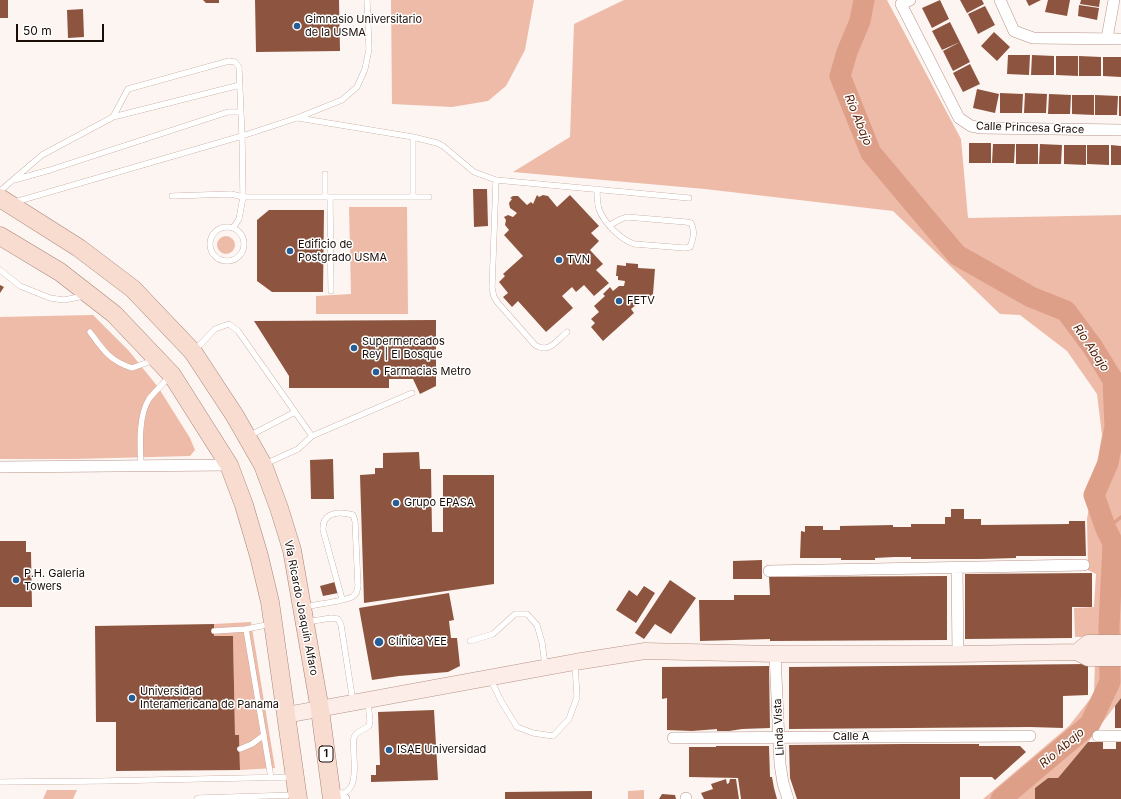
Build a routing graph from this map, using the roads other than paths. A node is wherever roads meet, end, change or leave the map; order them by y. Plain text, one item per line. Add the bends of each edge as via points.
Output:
1 (367, 0) edge
2 (910, 0) edge
3 (1000, 0) edge
4 (1114, 0) edge
5 (1107, 38) junction
6 (1121, 39) edge
7 (240, 85) junction
8 (241, 112) junction
9 (113, 117) junction
10 (297, 118) junction
11 (1121, 130) edge
12 (242, 136) junction
13 (413, 137) junction
14 (325, 174) dead end
15 (12, 180) junction
16 (496, 180) junction
17 (597, 189) junction
18 (172, 196) dead end
19 (243, 197) junction
20 (328, 197) junction
21 (413, 197) junction
22 (429, 197) dead end
23 (3, 198) edge
24 (689, 198) dead end
25 (610, 225) junction
26 (233, 228) junction
27 (0, 236) edge
28 (0, 270) edge
29 (332, 291) dead end
30 (90, 295) junction
31 (90, 332) dead end
32 (567, 332) dead end
33 (193, 352) junction
34 (157, 359) junction
35 (172, 374) junction
36 (412, 393) dead end
37 (295, 412) junction
38 (312, 436) junction
39 (247, 437) junction
40 (228, 465) junction
41 (263, 465) junction
42 (141, 466) junction
43 (0, 467) edge
44 (1084, 565) dead end
45 (957, 568) junction
46 (769, 571) dead end
47 (342, 599) junction
48 (303, 615) junction
49 (274, 624) junction
50 (246, 629) junction
51 (214, 631) dead end
52 (470, 641) dead end
53 (1121, 643) edge
54 (1084, 651) junction
55 (775, 654) junction
56 (958, 654) junction
57 (1121, 658) edge
58 (575, 662) junction
59 (546, 667) junction
60 (490, 677) junction
61 (361, 701) junction
62 (320, 710) junction
63 (286, 715) junction
64 (264, 735) junction
65 (1030, 736) dead end
66 (1098, 736) dead end
67 (1121, 736) edge
68 (780, 737) junction
69 (673, 738) dead end
70 (240, 749) dead end
71 (271, 778) junction
72 (0, 782) edge
73 (297, 790) edge
74 (336, 796) edge
75 (197, 799) edge
76 (788, 799) edge

1 - 10 lane via 369,49 365,69 357,87 342,100
2 - 11 street, Calle Princesa Grace via 900,4 959,118 971,126
3 - 5 street via 1014,31 1033,38
4 - 5 street
5 - 6 street
7 - 8 lane
7 - 9 lane
7 - 9 lane via 239,67 235,62 229,61 128,89
8 - 12 lane
8 - 15 lane via 228,112
9 - 15 lane via 42,155
10 - 12 lane
10 - 13 lane
12 - 19 lane
12 - 23 lane
13 - 16 lane via 437,142 474,172
13 - 21 lane
14 - 20 lane
15 - 23 lane
16 - 17 lane
16 - 32 lane via 492,288 494,297 534,345 540,348 545,349
17 - 24 lane
17 - 25 lane via 598,208
18 - 19 lane via 231,194
19 - 20 lane
19 - 26 lane via 239,219
20 - 21 lane
20 - 29 lane
21 - 22 lane
23 - 33 main road, Vía Ricardo Joaquín Alfaro via 79,248 133,289
25 - 25 lane via 623,238 634,244 685,248 690,247 693,241 694,228 691,223 686,222 627,217
26 - 26 lane via 217,230 211,239 211,250 223,261 238,257 244,247 242,236
27 - 30 main road via 60,272
28 - 30 lane via 20,286 50,298 64,300
30 - 34 main road via 114,314
31 - 34 lane via 104,352 129,367
33 - 37 lane via 215,329 229,324 238,330
33 - 39 main road, Vía Ricardo Joaquín Alfaro
34 - 35 main road
35 - 40 main road
35 - 42 lane via 149,400 143,417 140,438
36 - 38 lane
37 - 38 lane
37 - 39 lane
38 - 41 lane via 298,448
39 - 41 main road, Vía Ricardo Joaquín Alfaro
40 - 42 street
40 - 49 main road via 244,505 259,556
41 - 48 main road, Vía Ricardo Joaquín Alfaro via 280,508 292,550
42 - 43 street
44 - 45 street
45 - 46 street
45 - 56 street
47 - 47 lane via 357,592 355,521 353,515 330,514 322,523
47 - 48 lane
48 - 61 lane via 338,619
48 - 62 main road, Vía Ricardo Joaquín Alfaro
49 - 50 lane
49 - 63 main road
50 - 51 lane
50 - 64 lane
52 - 59 lane via 493,634 515,614 527,614 537,625
53 - 54 street
54 - 56 street
54 - 57 street
55 - 56 street
55 - 58 street via 644,651
55 - 68 street, Linda Vista
58 - 59 street
58 - 60 lane via 577,697 569,719 553,736 517,727 501,702
59 - 60 street
60 - 61 street
61 - 62 street
61 - 74 lane via 370,721 369,726 354,737 352,787
62 - 63 street
62 - 74 main road, Vía Ricardo Joaquín Alfaro / 1
63 - 73 main road
64 - 70 lane
64 - 71 lane
65 - 68 street, Calle A
66 - 67 street
68 - 69 street, Calle A
68 - 76 street, Linda Vista via 782,777
71 - 72 lane
71 - 73 lane
73 - 75 lane

